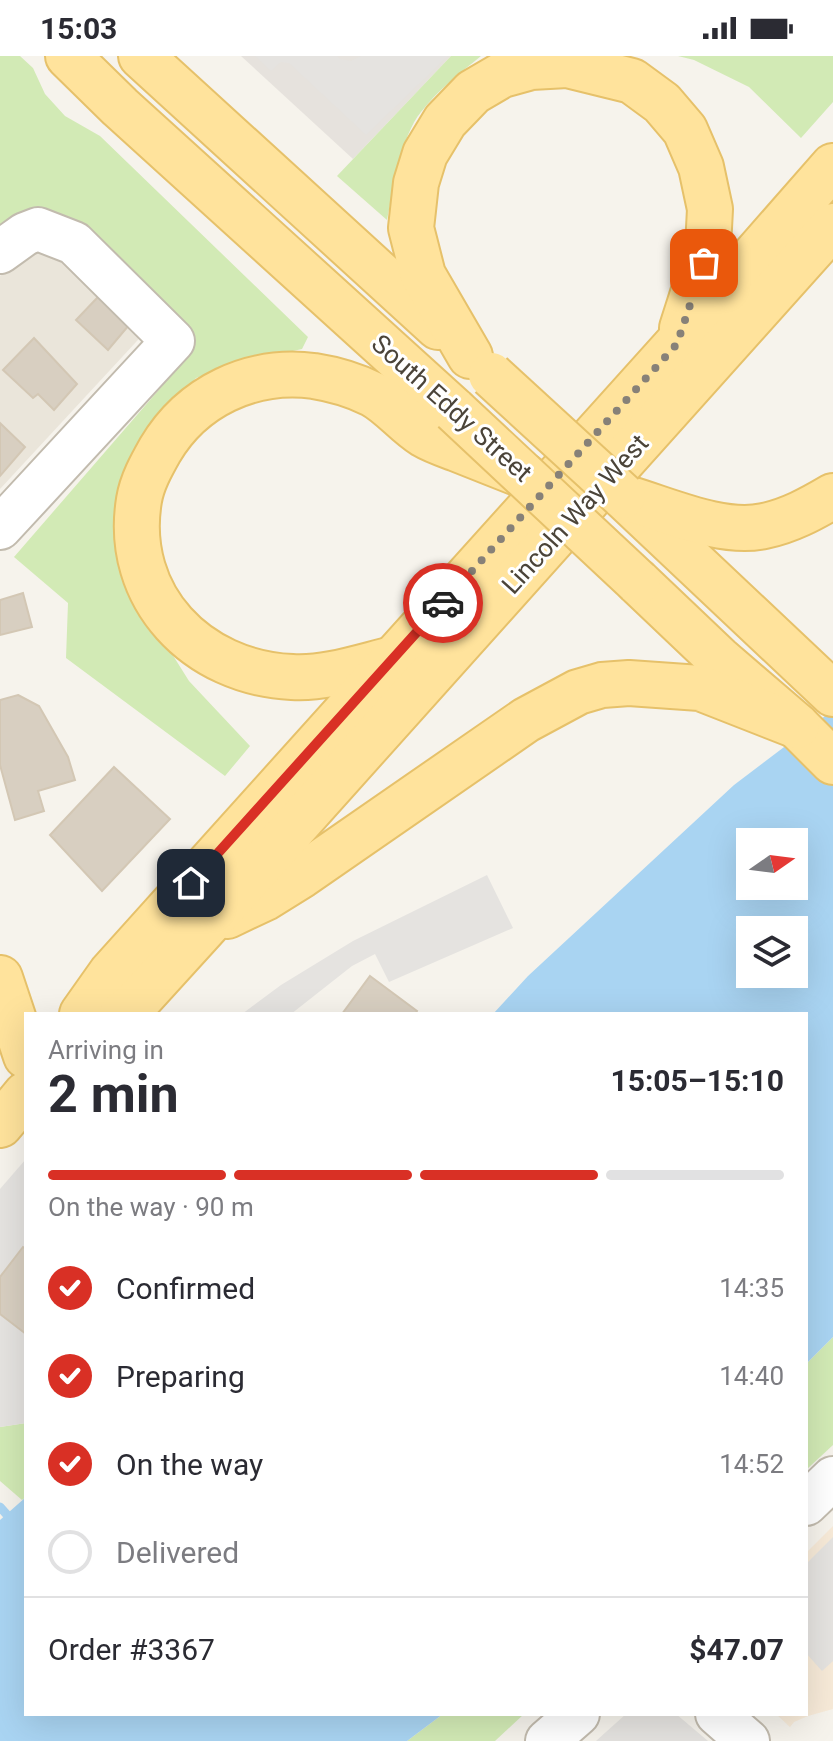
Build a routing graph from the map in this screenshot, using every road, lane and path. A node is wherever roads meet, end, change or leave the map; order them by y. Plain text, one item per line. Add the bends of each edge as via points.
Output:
1 (68, 56) edge
2 (141, 56) edge
3 (833, 166) edge
4 (833, 226) edge
5 (0, 252) edge
6 (677, 344) junction
7 (480, 365) junction
8 (440, 423) junction
9 (833, 496) edge
10 (0, 528) edge
11 (684, 531) junction
12 (393, 659) junction
13 (710, 674) junction
14 (833, 694) edge
15 (833, 762) edge
16 (204, 928) junction
17 (0, 978) edge
18 (83, 1012) edge
19 (125, 1012) edge
20 (24, 1050) edge
21 (24, 1096) edge
22 (0, 1125) edge
23 (833, 1478) edge
24 (808, 1502) edge
25 (576, 1716) edge
26 (719, 1716) edge
27 (547, 1741) edge
28 (748, 1741) edge

1 - 8 main road, South Eddy Street
2 - 7 main road, South Eddy Street
3 - 6 main road, Lincoln Way West
4 - 16 main road, Lincoln Way West
5 - 10 street via 38,229 74,243 173,341
6 - 7 main road via 708,247 710,209 701,167 685,130 662,103 632,81 567,65 531,67 502,75 473,92 445,121 425,154 416,183 411,228 423,275
6 - 12 main road, Lincoln Way West
7 - 11 main road, South Eddy Street, bridge via 623,496
8 - 12 main road via 334,379 310,375 253,380 210,397 188,414 148,470 139,499 140,558 149,585 166,615 207,652 253,672 293,677
8 - 13 main road, South Eddy Street, bridge via 529,478 638,582
9 - 11 main road via 763,527
11 - 14 main road, South Eddy Street via 757,624
12 - 18 main road, Lincoln Way West via 111,973
13 - 15 main road via 797,726
13 - 16 main road via 578,692 526,720 265,898
16 - 19 main road, Lincoln Way West
17 - 20 main road
21 - 22 main road
23 - 24 street
25 - 27 street
26 - 28 street

